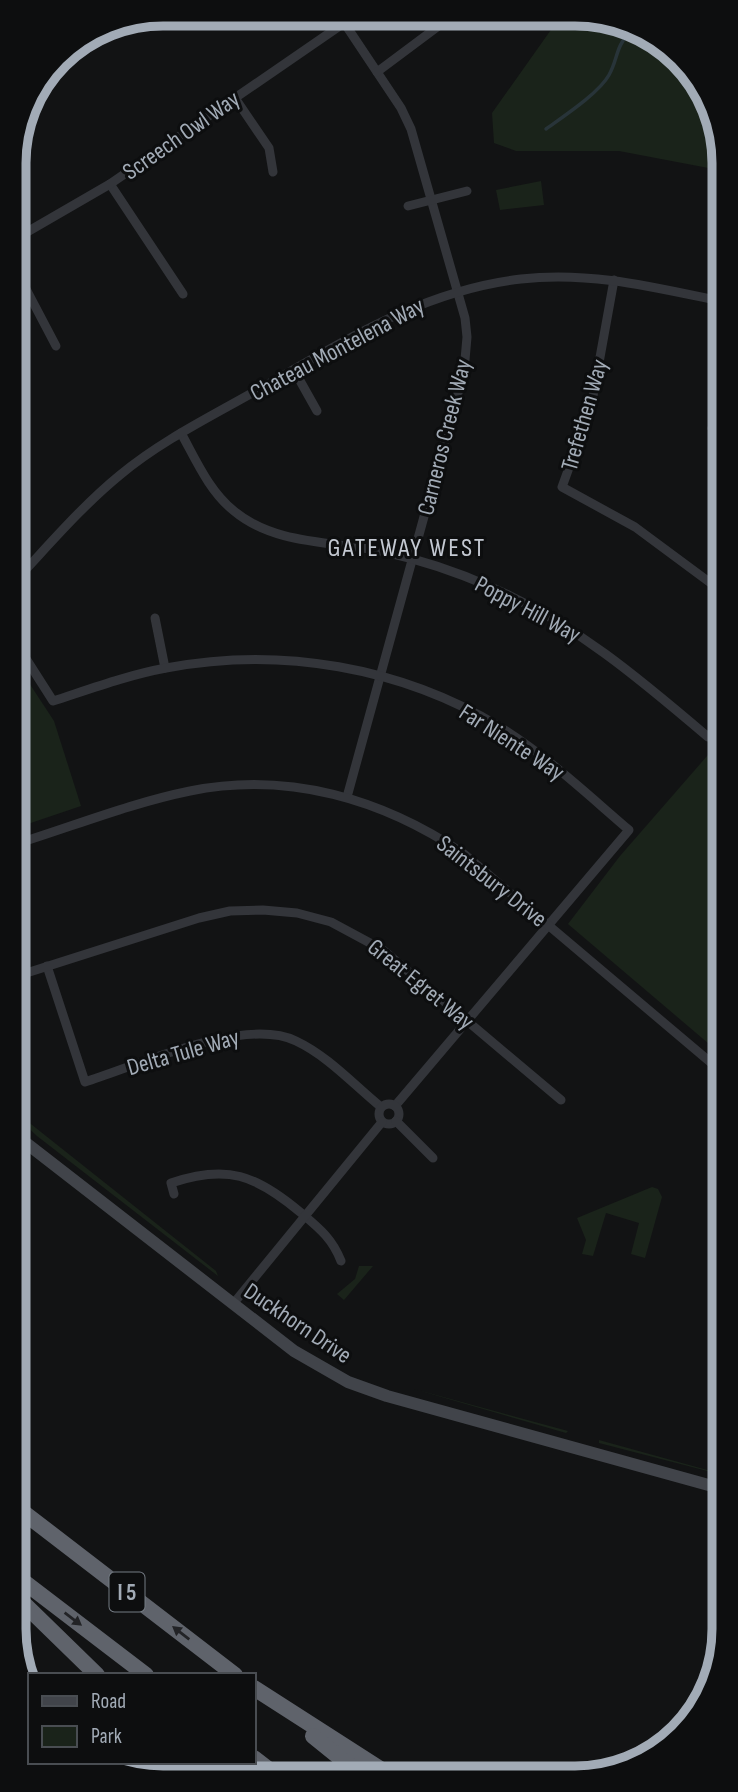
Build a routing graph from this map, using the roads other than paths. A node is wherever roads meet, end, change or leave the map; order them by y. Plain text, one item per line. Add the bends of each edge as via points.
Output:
1 (438, 26) edge
2 (331, 27) edge
3 (346, 27) edge
4 (377, 72) junction
5 (235, 97) junction
6 (272, 172) dead end
7 (110, 184) junction
8 (467, 191) dead end
9 (432, 199) junction
10 (408, 206) dead end
11 (27, 232) edge
12 (614, 280) junction
13 (27, 291) edge
14 (458, 291) junction
15 (183, 294) dead end
16 (712, 299) edge
17 (56, 346) dead end
18 (294, 370) junction
19 (317, 411) dead end
20 (181, 433) junction
21 (413, 559) junction
22 (27, 569) edge
23 (712, 584) edge
24 (155, 618) dead end
25 (27, 660) edge
26 (165, 668) junction
27 (380, 677) junction
28 (712, 733) edge
29 (347, 797) junction
30 (27, 841) edge
31 (549, 925) junction
32 (47, 966) junction
33 (26, 972) edge
34 (468, 1021) junction
35 (711, 1063) edge
36 (561, 1100) dead end
37 (395, 1106) junction
38 (381, 1107) junction
39 (396, 1121) junction
40 (382, 1122) junction
41 (26, 1143) edge
42 (433, 1158) dead end
43 (174, 1194) dead end
44 (303, 1215) junction
45 (341, 1261) dead end
46 (233, 1304) junction
47 (711, 1486) edge
48 (26, 1514) edge
49 (26, 1583) edge
50 (26, 1606) edge
51 (95, 1673) edge
52 (143, 1673) edge
53 (232, 1673) edge
54 (256, 1690) edge
55 (256, 1691) edge
56 (350, 1766) edge
57 (375, 1766) edge

1 - 4 street
2 - 5 street, Screech Owl Way
3 - 4 street, Carneros Creek Way
4 - 9 street, Carneros Creek Way via 411,128
5 - 6 street via 269,148
5 - 7 street, Screech Owl Way
7 - 11 street, Screech Owl Way
7 - 15 street
8 - 9 street
9 - 10 street
9 - 14 street, Carneros Creek Way
12 - 14 street, Chateau Montelena Way via 535,278
12 - 16 street, Chateau Montelena Way
12 - 23 street, Trefethen Way via 591,407 562,486 635,527
13 - 17 street
14 - 18 street, Chateau Montelena Way via 384,320
14 - 21 street, Carneros Creek Way via 467,337 464,371
18 - 19 street
18 - 20 street, Chateau Montelena Way
20 - 21 street, Poppy Hill Way via 222,500 257,527
20 - 22 street, Chateau Montelena Way via 118,476
21 - 27 street, Carneros Creek Way
21 - 28 street, Poppy Hill Way via 491,587 564,624 631,672 708,737
24 - 26 street
25 - 26 street, Far Niente Way via 53,701
26 - 27 street, Far Niente Way via 276,660 341,667
27 - 29 street, Carneros Creek Way
27 - 31 street, Far Niente Way via 441,697 499,727 553,765 629,830
29 - 30 street, Saintsbury Drive via 257,784 192,790
29 - 31 street, Saintsbury Drive via 434,834
31 - 34 street, Far Niente Way
31 - 35 street, Saintsbury Drive
32 - 33 street, Great Egret Way
32 - 34 street, Great Egret Way via 199,918 252,910 297,913 331,922 383,950
32 - 38 street, Delta Tule Way via 85,1082 230,1035 272,1034 310,1049
34 - 36 street, Great Egret Way
34 - 37 street, Far Niente Way
37 - 38 street
37 - 39 street
38 - 40 street via 378,1115
39 - 40 street
39 - 42 street
40 - 44 street
41 - 46 street, Duckhorn Drive
43 - 44 street via 171,1183 228,1173 267,1186
44 - 45 street via 333,1241
44 - 46 street
46 - 47 street, Duckhorn Drive via 311,1363 367,1390
53 -> 48 highway, I 5
49 -> 52 highway, I 5
50 - 51 highway
54 - 57 highway
55 - 56 highway

